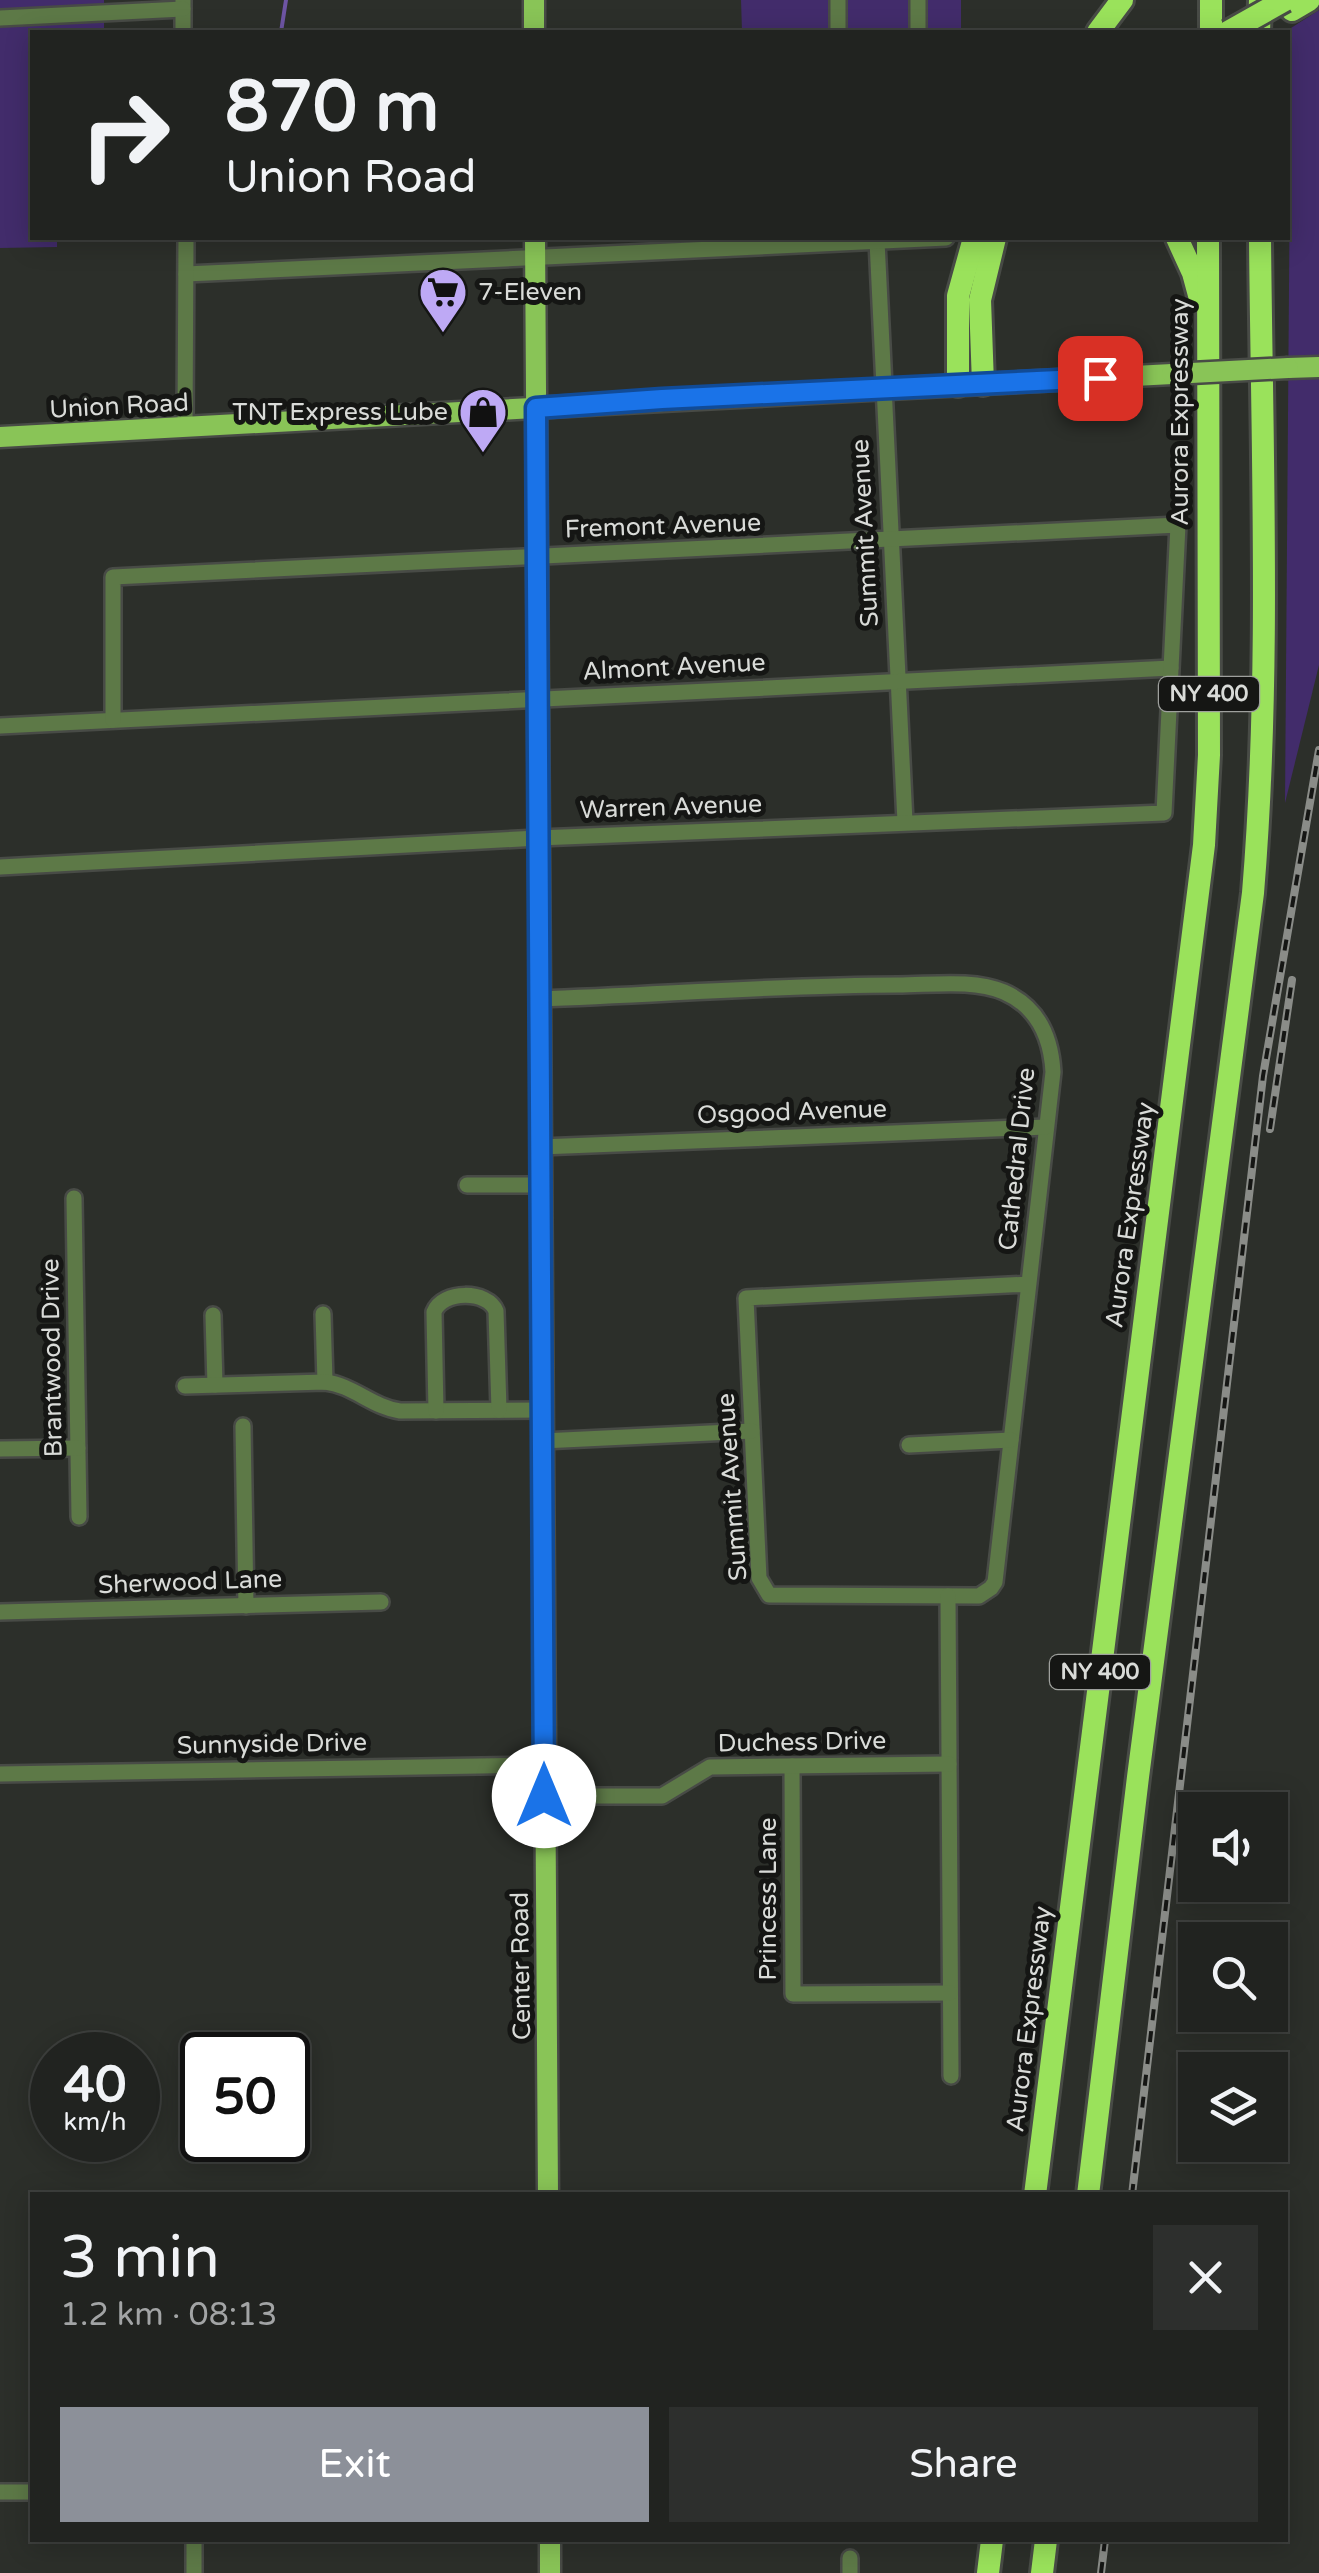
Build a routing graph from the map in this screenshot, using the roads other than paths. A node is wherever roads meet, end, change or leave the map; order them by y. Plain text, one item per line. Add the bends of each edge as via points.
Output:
1 (534, 0) edge
2 (838, 0) edge
3 (918, 0) edge
4 (1122, 0) edge
5 (1211, 0) edge
6 (1260, 0) edge
7 (1295, 3) edge
8 (183, 4) edge
9 (0, 18) edge
10 (183, 30) edge
11 (534, 30) edge
12 (838, 30) edge
13 (918, 30) edge
14 (1100, 30) edge
15 (1210, 30) edge
16 (1233, 30) edge
17 (1256, 30) edge
18 (1259, 30) edge
19 (186, 240) edge
20 (837, 240) edge
21 (877, 240) joint
22 (1178, 240) edge
23 (1208, 240) edge
24 (1260, 240) edge
25 (986, 244) edge
26 (536, 248) edge
27 (186, 274) junction
28 (1208, 326) junction
29 (1319, 367) edge
30 (983, 384) junction
31 (958, 385) junction
32 (883, 389) junction
33 (536, 408) junction
34 (185, 428) junction
35 (0, 437) edge
36 (890, 540) junction
37 (537, 556) junction
38 (1171, 668) junction
39 (898, 680) junction
40 (537, 700) junction
41 (113, 720) junction
42 (0, 726) edge
43 (905, 822) junction
44 (538, 838) junction
45 (0, 866) edge
46 (539, 999) junction
47 (1046, 1127) junction
48 (540, 1148) junction
49 (541, 1185) junction
50 (467, 1186) dead end
51 (74, 1198) dead end
52 (1029, 1284) junction
53 (214, 1314) dead end
54 (324, 1314) dead end
55 (325, 1382) junction
56 (185, 1386) dead end
57 (215, 1386) junction
58 (499, 1410) junction
59 (542, 1410) junction
60 (436, 1411) junction
61 (243, 1426) dead end
62 (752, 1431) junction
63 (1011, 1440) junction
64 (542, 1441) junction
65 (909, 1446) dead end
66 (78, 1448) junction
67 (0, 1450) edge
68 (80, 1518) dead end
69 (948, 1596) junction
70 (381, 1602) dead end
71 (246, 1606) junction
72 (0, 1612) edge
73 (949, 1764) junction
74 (544, 1765) junction
75 (792, 1766) junction
76 (0, 1774) edge
77 (544, 1796) junction
78 (950, 1992) junction
79 (951, 2076) dead end
80 (548, 2192) edge
81 (1035, 2192) edge
82 (1088, 2192) edge
83 (0, 2492) edge
84 (30, 2492) edge
85 (194, 2542) edge
86 (550, 2542) edge
87 (992, 2542) edge
88 (1046, 2542) edge
89 (194, 2573) edge
90 (550, 2573) edge
91 (988, 2573) edge
92 (1042, 2573) edge

1 - 11 main road
2 - 12 street
3 - 13 street
4 - 14 highway
5 - 15 highway
6 - 17 highway
7 - 16 highway, bridge
7 - 18 highway
8 - 9 street
8 - 10 street
19 - 27 street
20 - 21 street
20 - 26 street
21 - 32 street, Summit Avenue
22 - 28 highway
23 - 28 highway, Aurora Expressway / NY 400
24 - 82 highway, NY 400 via 1260,804
25 - 30 highway
25 - 31 highway via 958,296
26 - 27 street
26 - 33 main road, Center Road
27 - 34 street
28 - 81 highway, Aurora Expressway / NY 400 via 1210,755 1204,845
29 - 30 main road, Union Road, bridge
30 - 31 main road, Union Road
31 - 32 main road, Union Road
32 - 33 main road, Union Road
32 - 36 street, Summit Avenue
33 - 34 main road, Union Road
33 - 37 main road, Center Road
34 - 35 main road, Union Road
36 - 37 street, Fremont Avenue
36 - 38 street, Fremont Avenue via 1178,525
36 - 39 street, Summit Avenue
37 - 40 main road, Center Road
37 - 41 street, Fremont Avenue via 113,577
38 - 39 street, Almont Avenue
38 - 43 street, Warren Avenue via 1164,813
39 - 40 street, Almont Avenue
39 - 43 street, Summit Avenue
40 - 41 street, Almont Avenue
40 - 44 main road, Center Road
41 - 42 street, Almont Avenue
43 - 44 street, Warren Avenue
44 - 45 street, Warren Avenue
44 - 46 main road, Center Road
46 - 47 street, Cathedral Drive via 856,985 996,989 1033,1013 1050,1044
46 - 48 main road, Center Road
47 - 48 street, Osgood Avenue
47 - 52 street, Cathedral Drive
48 - 49 main road, Center Road
49 - 50 street
49 - 59 main road, Center Road
51 - 66 street, Brantwood Drive
52 - 62 street, Summit Avenue via 746,1298
52 - 63 street, Cathedral Drive
53 - 57 street
54 - 55 street
55 - 57 street
55 - 60 street via 382,1408
56 - 57 street
58 - 59 street
58 - 60 street
58 - 60 street via 496,1311 486,1297 437,1303
59 - 64 main road, Center Road
61 - 71 street
62 - 64 street
62 - 69 street, Summit Avenue via 759,1578 769,1594
63 - 65 street
63 - 69 street, Cathedral Drive via 995,1582 979,1596
64 - 74 main road, Center Road
66 - 67 street
66 - 68 street, Brantwood Drive
69 - 73 street
70 - 71 street, Sherwood Lane
71 - 72 street, Sherwood Lane
73 - 75 street, Duchess Drive
73 - 78 street
74 - 76 street, Sunnyside Drive
74 - 77 main road, Center Road
75 - 77 street, Duchess Drive via 710,1767 662,1796
75 - 78 street, Princess Lane via 793,1994
77 - 80 main road, Center Road
78 - 79 street
83 - 84 street
85 - 89 street
86 - 90 main road
87 - 91 highway
88 - 92 highway

